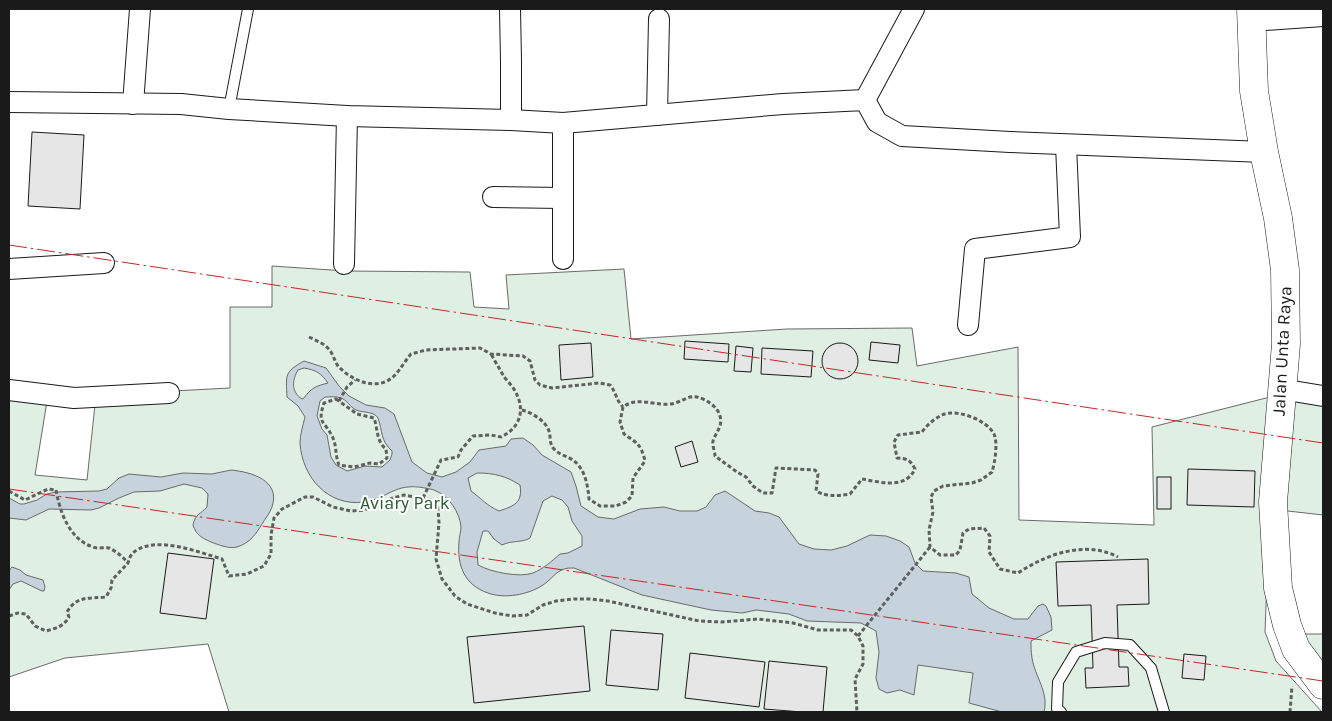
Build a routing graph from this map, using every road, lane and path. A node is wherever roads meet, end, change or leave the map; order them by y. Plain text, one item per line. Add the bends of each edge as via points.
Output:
1 (140, 9) edge
2 (248, 9) edge
3 (510, 9) edge
4 (914, 9) edge
5 (1252, 15) edge
6 (1323, 16) edge
7 (659, 19) dead end
8 (866, 100) junction
9 (9, 102) edge
10 (132, 104) junction
11 (229, 109) junction
12 (657, 115) junction
13 (347, 116) junction
14 (511, 120) junction
15 (563, 123) junction
16 (1066, 145) junction
17 (1264, 152) junction
18 (492, 197) dead end
19 (563, 198) junction
20 (563, 259) dead end
21 (104, 263) dead end
22 (344, 264) dead end
23 (9, 269) edge
24 (968, 325) dead end
25 (309, 337) dead end
26 (491, 354) junction
27 (355, 380) junction
28 (1281, 389) junction
29 (9, 390) edge
30 (170, 392) dead end
31 (1323, 396) edge
32 (339, 401) junction
33 (623, 407) junction
34 (522, 410) junction
35 (9, 491) edge
36 (423, 498) junction
37 (930, 547) junction
38 (1118, 557) dead end
39 (128, 563) junction
40 (9, 616) edge
41 (858, 636) junction
42 (1323, 685) edge
43 (857, 712) edge
44 (1061, 712) edge
45 (1164, 712) edge

1 - 10 street
2 - 11 lane
3 - 14 street
4 - 8 street
5 - 6 street
5 - 17 street, Jalan Unta Raya via 1254,92
7 - 12 street
8 - 12 street
8 - 16 street via 878,122 902,136
9 - 10 street
10 - 11 street via 181,104
11 - 13 street
12 - 15 street
13 - 14 street
13 - 22 street
14 - 15 street
15 - 19 street
16 - 17 street
16 - 24 street via 1070,237 975,249
17 - 28 street, Jalan Unta Raya via 1286,270 1286,344
18 - 19 street
19 - 20 street
21 - 23 street
25 - 27 path via 331,351 337,365
26 - 27 path via 480,348 426,350 410,354 390,379 375,384
26 - 33 path via 523,356 530,360 535,380 540,385 552,388 610,384
26 - 34 path via 515,391
27 - 32 path
28 - 31 street
28 - 42 street, Jalan Unta Raya via 1273,502 1278,588 1296,649
29 - 30 street via 74,398
32 - 32 path via 324,403 321,412 322,423 333,437 339,464 354,467 383,462 387,458 386,449 378,439 374,418 357,414
33 - 34 path via 620,422 624,434 637,442 646,461 633,478 632,496 616,506 600,506 589,499 588,484 575,462 554,450 549,430 532,414
33 - 37 path via 630,402 672,404 698,397 716,408 720,416 713,442 715,456 746,477 753,486 763,493 772,493 776,468 815,470 818,474 816,491 825,496 850,494 862,478 886,483 902,482 912,477 915,470 912,463 906,458 897,458 894,442 898,435 922,432 944,414 960,413 984,422 994,434 996,457 992,472 981,480 943,486 934,492 931,497
34 - 36 path via 514,429 508,433 501,437 473,436 458,457 441,460
35 - 39 path via 25,500 48,489 56,490 68,527 94,547 109,548
36 - 39 path via 404,495 365,510 351,511 305,497 282,509 274,518 271,554 264,566 247,574 229,576 222,559 163,544 133,553
36 - 41 path via 431,500 438,508 436,559 442,579 455,596 467,604 495,613 527,615 556,601 590,599 699,621 758,619 818,630 850,630
37 - 38 path via 940,555 956,555 963,533 969,528 984,528 990,536 990,552 1000,569 1018,573 1063,552 1105,550
37 - 41 path
39 - 40 path via 112,580 106,597 83,598 71,604 67,612 69,617 58,628 46,631 35,626 26,614
41 - 43 path via 863,646 863,664 855,679
44 - 45 lane via 1057,709 1058,682 1076,652 1105,643 1130,645 1151,668

